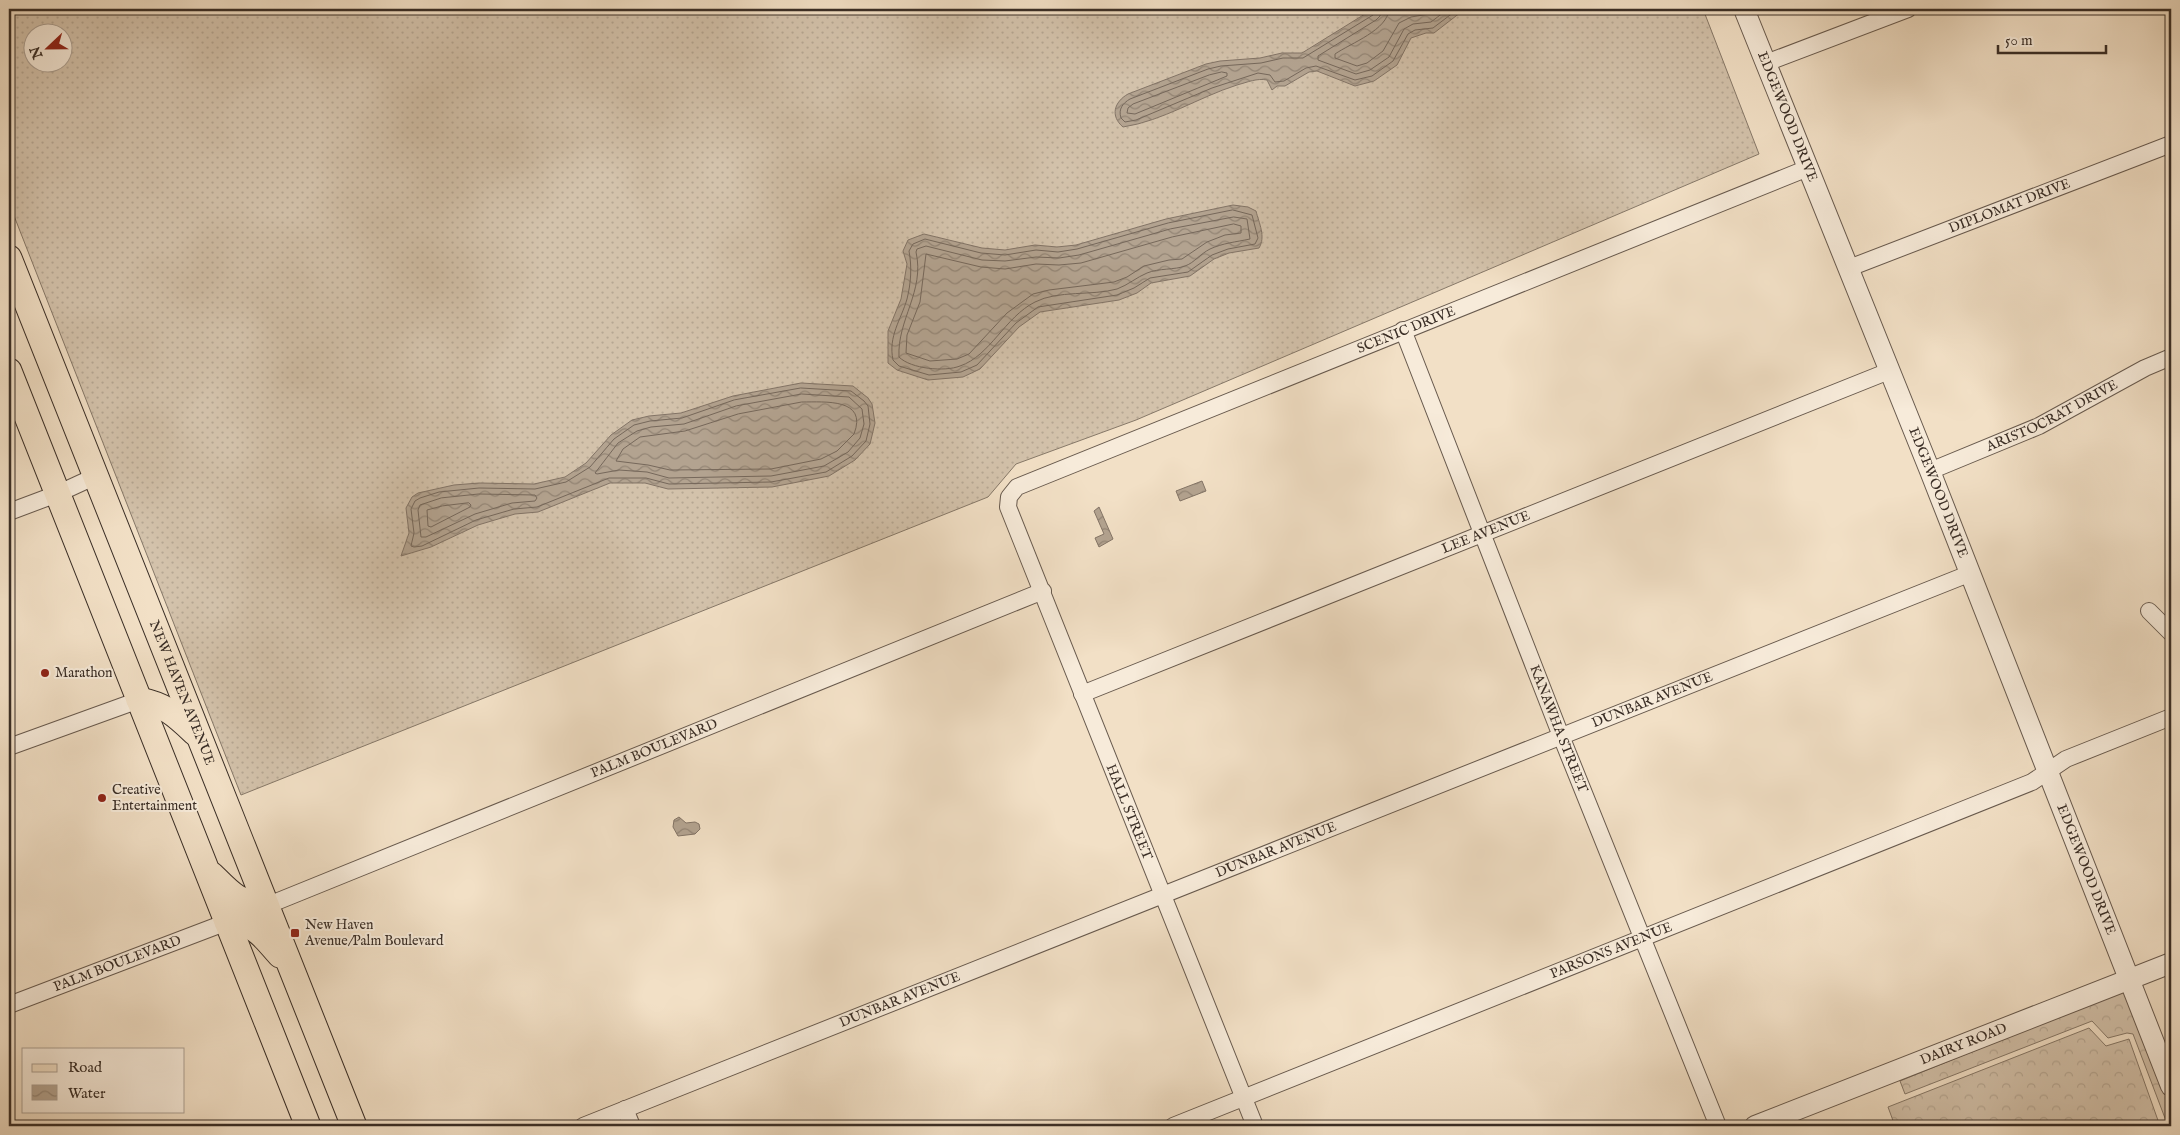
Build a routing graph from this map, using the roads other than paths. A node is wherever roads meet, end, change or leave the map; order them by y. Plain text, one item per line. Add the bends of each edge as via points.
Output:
1 (1744, 9) edge
2 (1908, 9) edge
3 (1766, 63) junction
4 (2171, 144) edge
5 (1808, 168) junction
6 (9, 258) edge
7 (1849, 268) junction
8 (9, 311) edge
9 (1403, 330) junction
10 (2171, 357) edge
11 (49, 360) junction
12 (9, 371) edge
13 (1889, 371) junction
14 (1930, 471) junction
15 (96, 476) junction
16 (57, 494) junction
17 (1009, 497) joint
18 (9, 512) edge
19 (1482, 534) junction
20 (1970, 572) junction
21 (1043, 591) junction
22 (2149, 611) dead end
23 (2171, 633) edge
24 (1082, 694) junction
25 (139, 700) junction
26 (2171, 717) edge
27 (199, 736) junction
28 (1561, 736) junction
29 (9, 747) edge
30 (2049, 772) junction
31 (207, 870) junction
32 (1162, 895) junction
33 (266, 906) junction
34 (227, 922) junction
35 (1642, 937) junction
36 (2171, 963) edge
37 (290, 966) junction
38 (2131, 979) junction
39 (9, 1005) edge
40 (2171, 1086) edge
41 (1244, 1098) junction
42 (625, 1109) junction
43 (302, 1124) edge
44 (354, 1126) edge
45 (583, 1126) edge
46 (632, 1126) edge
47 (1173, 1126) edge
48 (1256, 1126) edge
49 (1718, 1126) edge
50 (1755, 1126) edge

1 - 3 street, EDGEWOOD DRIVE
2 - 3 street
3 - 5 street, EDGEWOOD DRIVE
4 - 7 street, DIPLOMAT DRIVE
5 - 7 street, EDGEWOOD DRIVE
5 - 9 street, SCENIC DRIVE
6 - 11 main road, NEW HAVEN AVENUE
7 - 13 street, EDGEWOOD DRIVE
8 - 11 main road via 16,315
9 - 17 street, SCENIC DRIVE via 1017,487
9 - 19 street, KANAWHA STREET
10 - 14 street, ARISTOCRAT DRIVE via 2039,426
11 - 15 main road, NEW HAVEN AVENUE
12 - 16 main road
13 - 14 street, EDGEWOOD DRIVE
13 - 19 street, LEE AVENUE
14 - 20 street, EDGEWOOD DRIVE
15 - 16 street
15 - 27 main road, NEW HAVEN AVENUE
16 - 18 street
16 - 25 main road
17 - 21 street, HALL STREET via 1008,507
19 - 24 street, LEE AVENUE
19 - 28 street, KANAWHA STREET
20 - 28 street, DUNBAR AVENUE
20 - 30 street, EDGEWOOD DRIVE
21 - 24 street, HALL STREET
21 - 33 street, PALM BOULEVARD
22 - 23 street
24 - 32 street, HALL STREET
25 - 27 main road via 157,703 171,710
25 - 29 street
25 - 31 main road
26 - 30 street, PARSONS AVENUE via 2066,759
27 - 33 main road, NEW HAVEN AVENUE
28 - 32 street, DUNBAR AVENUE
28 - 35 street, KANAWHA STREET
30 - 35 street, PARSONS AVENUE via 2032,782
30 - 38 street, EDGEWOOD DRIVE
31 - 33 main road via 234,897 249,904
31 - 34 main road
32 - 41 street, HALL STREET
32 - 42 street, DUNBAR AVENUE
33 - 37 main road, NEW HAVEN AVENUE
34 - 37 main road via 245,923 259,932
34 - 39 street, PALM BOULEVARD
34 - 43 main road
35 - 41 street, PARSONS AVENUE
35 - 49 street, KANAWHA STREET
36 - 38 street, DAIRY ROAD
37 - 44 main road, NEW HAVEN AVENUE
38 - 40 street, EDGEWOOD DRIVE
38 - 50 street, DAIRY ROAD
41 - 47 street, PARSONS AVENUE
41 - 48 street, HALL STREET
42 - 45 street, DUNBAR AVENUE
42 - 46 street

